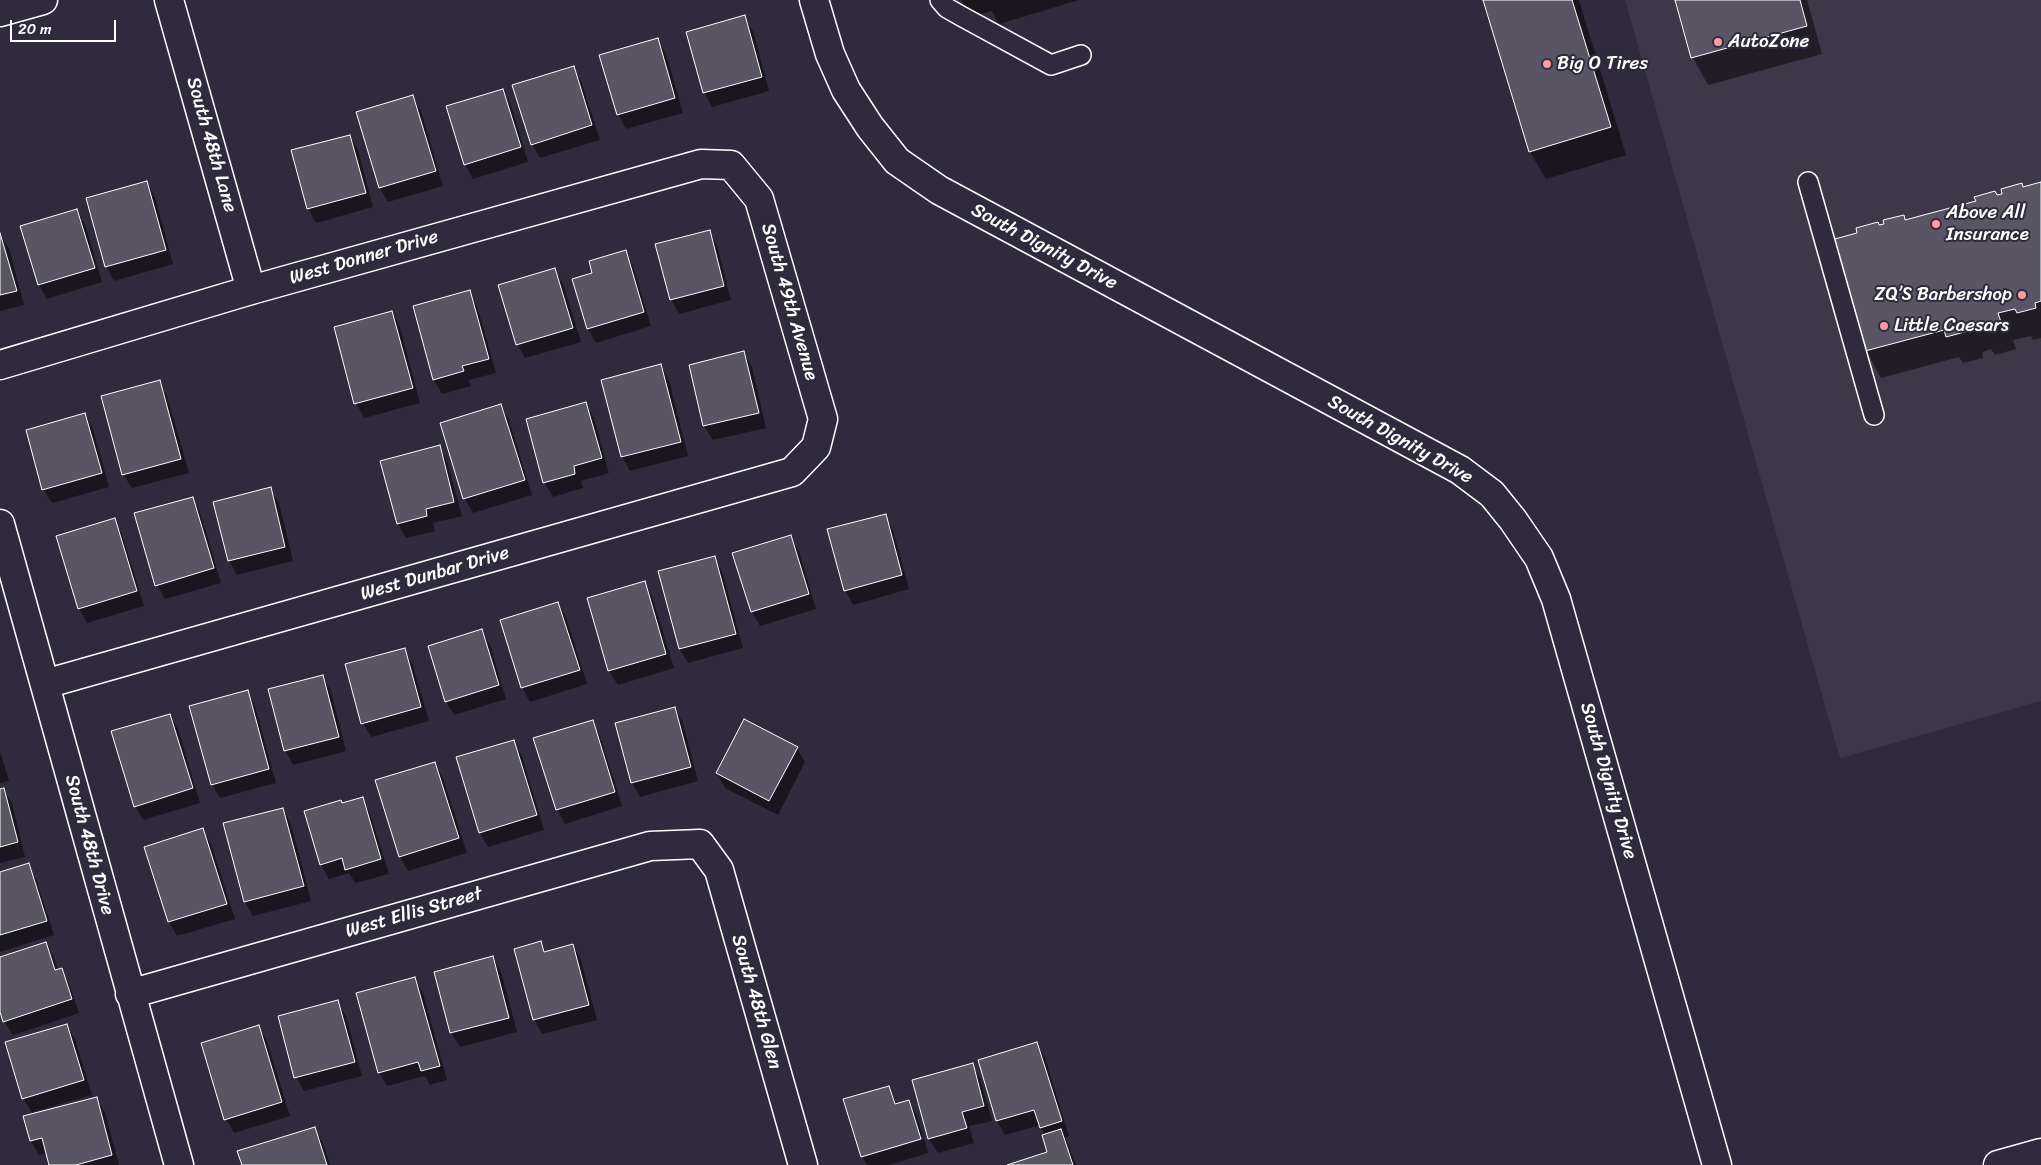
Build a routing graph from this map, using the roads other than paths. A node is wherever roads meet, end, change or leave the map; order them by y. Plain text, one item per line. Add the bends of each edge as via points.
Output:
1 (43, 0) edge
2 (169, 0) edge
3 (814, 0) edge
4 (940, 0) edge
5 (0, 12) edge
6 (1081, 55) dead end
7 (730, 165) joint
8 (1808, 182) dead end
9 (252, 290) junction
10 (0, 365) edge
11 (1874, 415) dead end
12 (816, 447) joint
13 (0, 524) edge
14 (45, 684) junction
15 (700, 844) joint
16 (130, 994) junction
17 (2041, 1153) edge
18 (179, 1165) edge
19 (803, 1165) edge
20 (1717, 1165) edge
21 (1998, 1165) edge

1 - 5 street
2 - 9 street, South 48th Lane
3 - 20 street, South Dignity Drive via 830,54 846,90 897,161 939,190 1460,470 1492,494 1513,520 1539,558 1556,599
4 - 6 lane via 947,8 1051,65
7 - 9 street, West Donner Drive via 701,164
7 - 12 street, South 49th Avenue via 759,198 823,419
8 - 11 lane
9 - 10 street, West Donner Drive
12 - 14 street, West Dunbar Drive via 792,472
13 - 14 street, South 48th Drive
14 - 16 street, South 48th Drive
15 - 16 street, West Ellis Street via 650,846
15 - 19 street, South 48th Glen via 718,870
16 - 18 street, South 48th Drive
17 - 21 street

